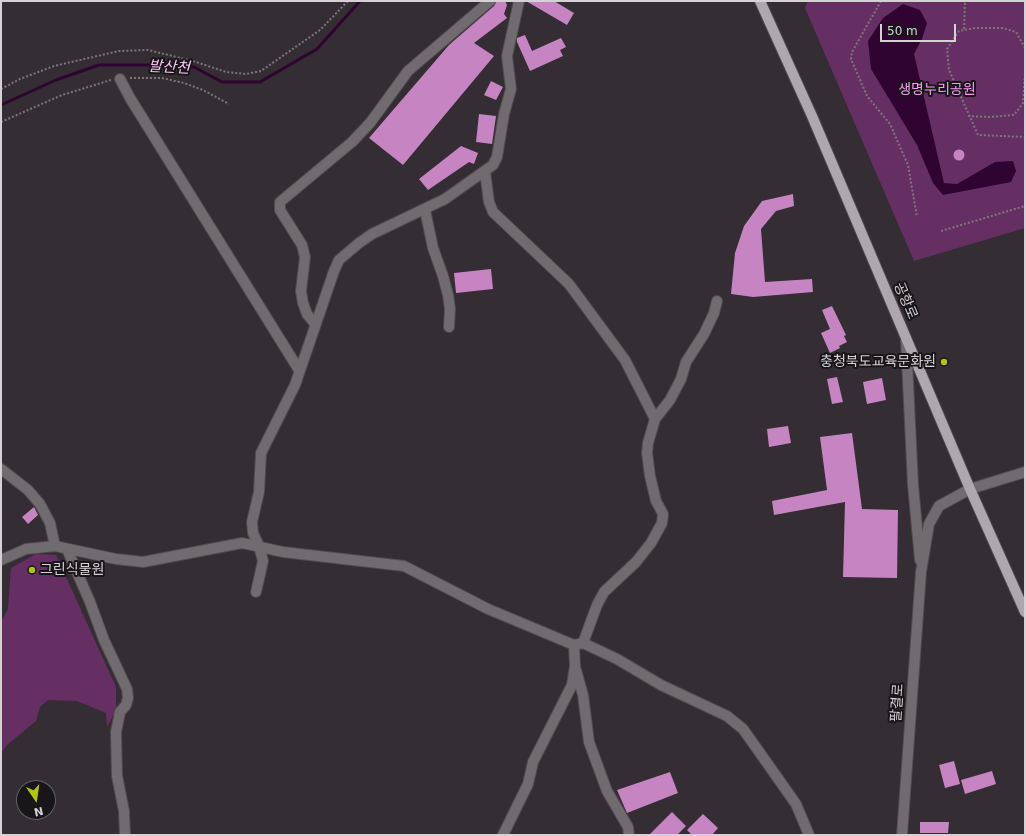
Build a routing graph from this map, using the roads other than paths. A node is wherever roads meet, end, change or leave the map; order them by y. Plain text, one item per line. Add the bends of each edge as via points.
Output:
1 (490, 1) edge
2 (519, 1) edge
3 (760, 1) edge
4 (120, 79) dead end
5 (485, 172) junction
6 (425, 210) junction
7 (717, 302) dead end
8 (315, 324) junction
9 (449, 327) dead end
10 (906, 340) junction
11 (299, 370) junction
12 (655, 419) junction
13 (1, 469) edge
14 (1025, 472) edge
15 (970, 489) junction
16 (55, 546) junction
17 (259, 546) junction
18 (67, 549) junction
19 (1, 560) edge
20 (921, 572) junction
21 (256, 592) dead end
22 (1025, 612) edge
23 (578, 644) junction
24 (575, 666) junction
25 (124, 835) edge
26 (503, 835) edge
27 (629, 835) edge
28 (809, 835) edge
29 (902, 835) edge

1 - 8 street via 408,71 370,123 280,202 280,210 302,245 305,256 303,303
2 - 5 street via 507,56 511,89 497,157
3 - 10 main road, 공항로 via 812,116
4 - 11 street
5 - 6 street
5 - 12 street via 493,212 569,284 625,360
6 - 8 street via 372,234 339,260
6 - 9 street via 449,302
7 - 12 street via 714,314 686,362 670,400
8 - 11 street
10 - 15 main road, 공항로
10 - 20 street via 913,485
11 - 17 street via 292,391 261,453 259,492 252,522 253,533
12 - 23 street via 647,453 662,523 636,562 604,592
13 - 16 street via 28,490 40,504 50,523
14 - 15 street
15 - 20 street via 940,506 929,524
15 - 22 main road, 공항로
16 - 18 street
16 - 19 street via 26,549
17 - 18 street via 242,543 143,562
17 - 21 street via 263,561
17 - 23 street via 283,552 404,566 488,609
18 - 25 street via 127,689 128,698 120,712 116,732 117,776 124,811
20 - 29 street, 팔결로
23 - 24 street
23 - 28 street via 616,659 662,685 727,716 743,729 796,804
24 - 26 street via 572,685 533,762 528,784
24 - 27 street via 583,695 589,742 607,791 628,826

